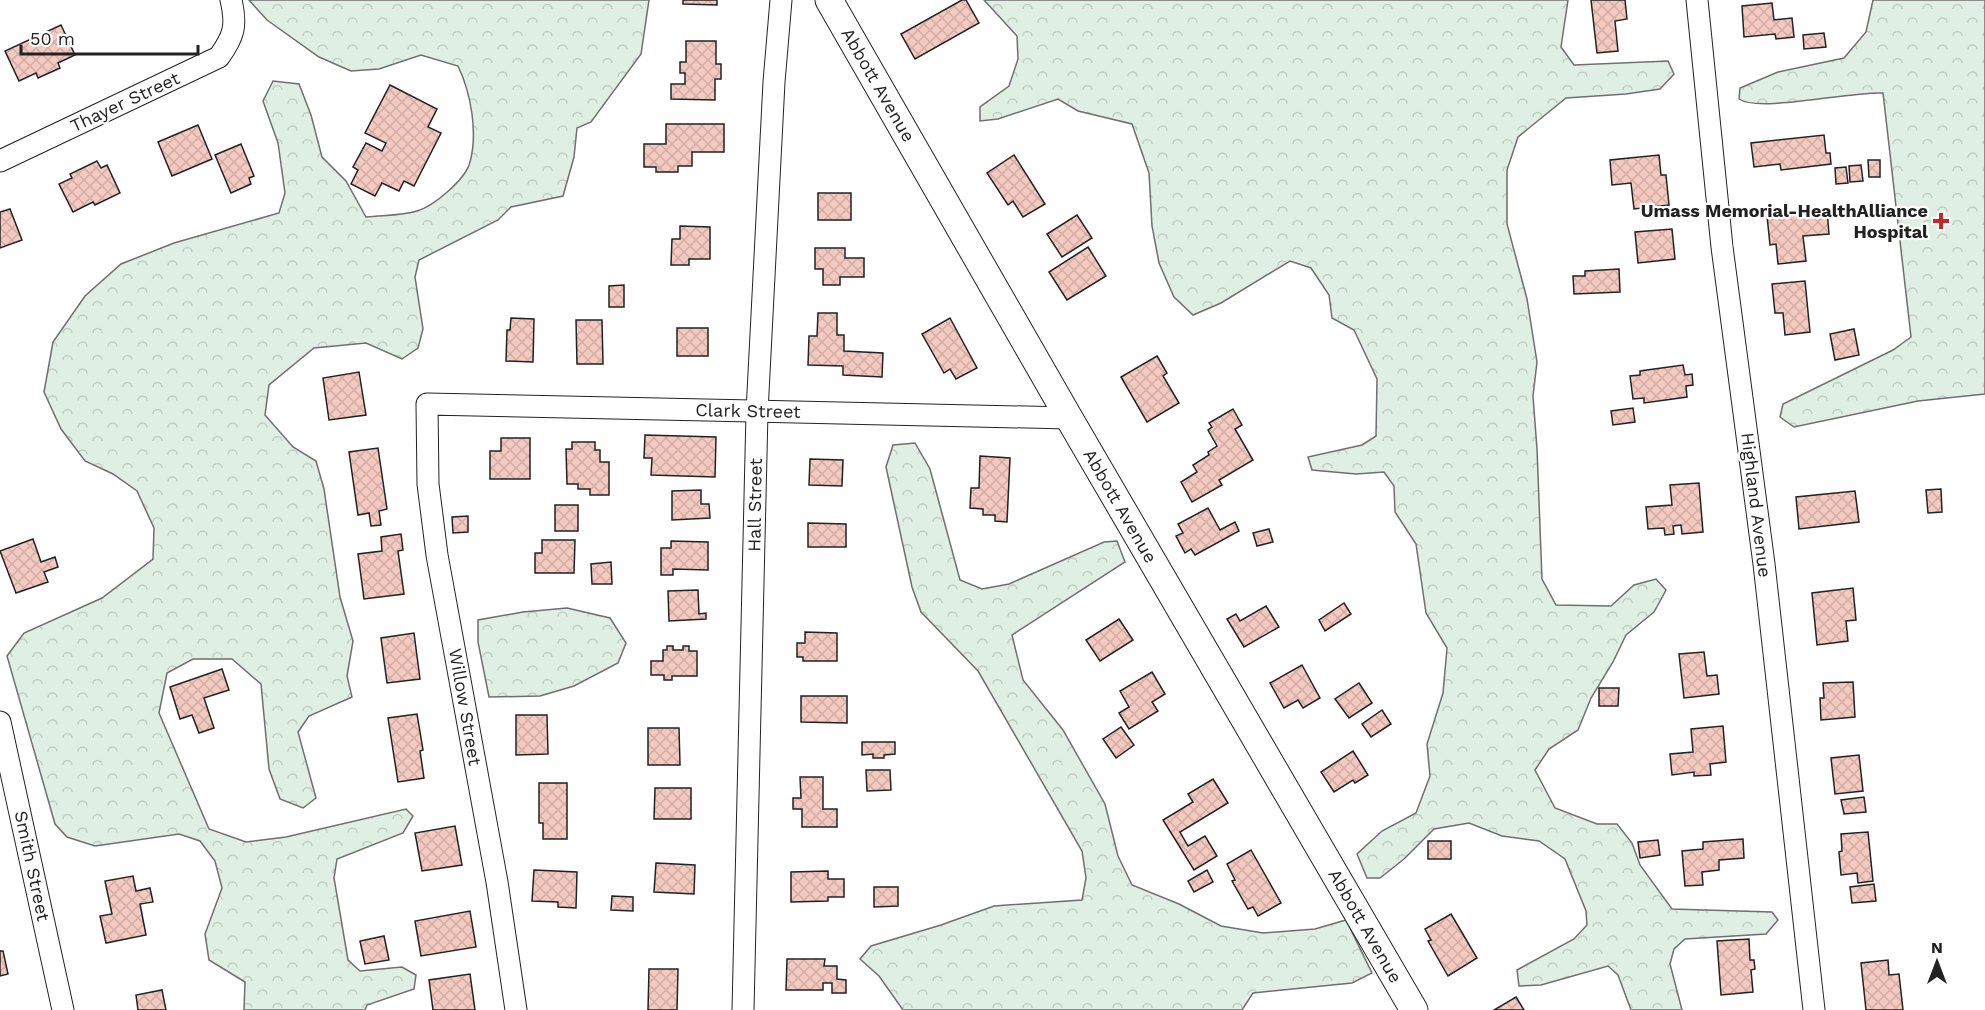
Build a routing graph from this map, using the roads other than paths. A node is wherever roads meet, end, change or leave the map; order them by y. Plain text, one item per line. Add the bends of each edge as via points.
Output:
1 (231, 0) edge
2 (781, 0) edge
3 (829, 0) edge
4 (1697, 0) edge
5 (0, 161) edge
6 (427, 404) joint
7 (757, 412) junction
8 (1069, 418) junction
9 (0, 722) edge
10 (63, 1010) edge
11 (516, 1010) edge
12 (743, 1010) edge
13 (1414, 1010) edge
14 (1814, 1010) edge

1 - 5 street, Thayer Street via 235,17 231,40 219,57
2 - 7 street, Hall Street
3 - 8 street, Abbott Avenue
4 - 14 street, Highland Avenue via 1722,247 1764,564
6 - 7 street, Clark Street
6 - 11 street, Willow Street via 428,484 436,555 495,871
7 - 8 street, Clark Street
7 - 12 street, Hall Street
8 - 13 street, Abbott Avenue
9 - 10 street, Smith Street

